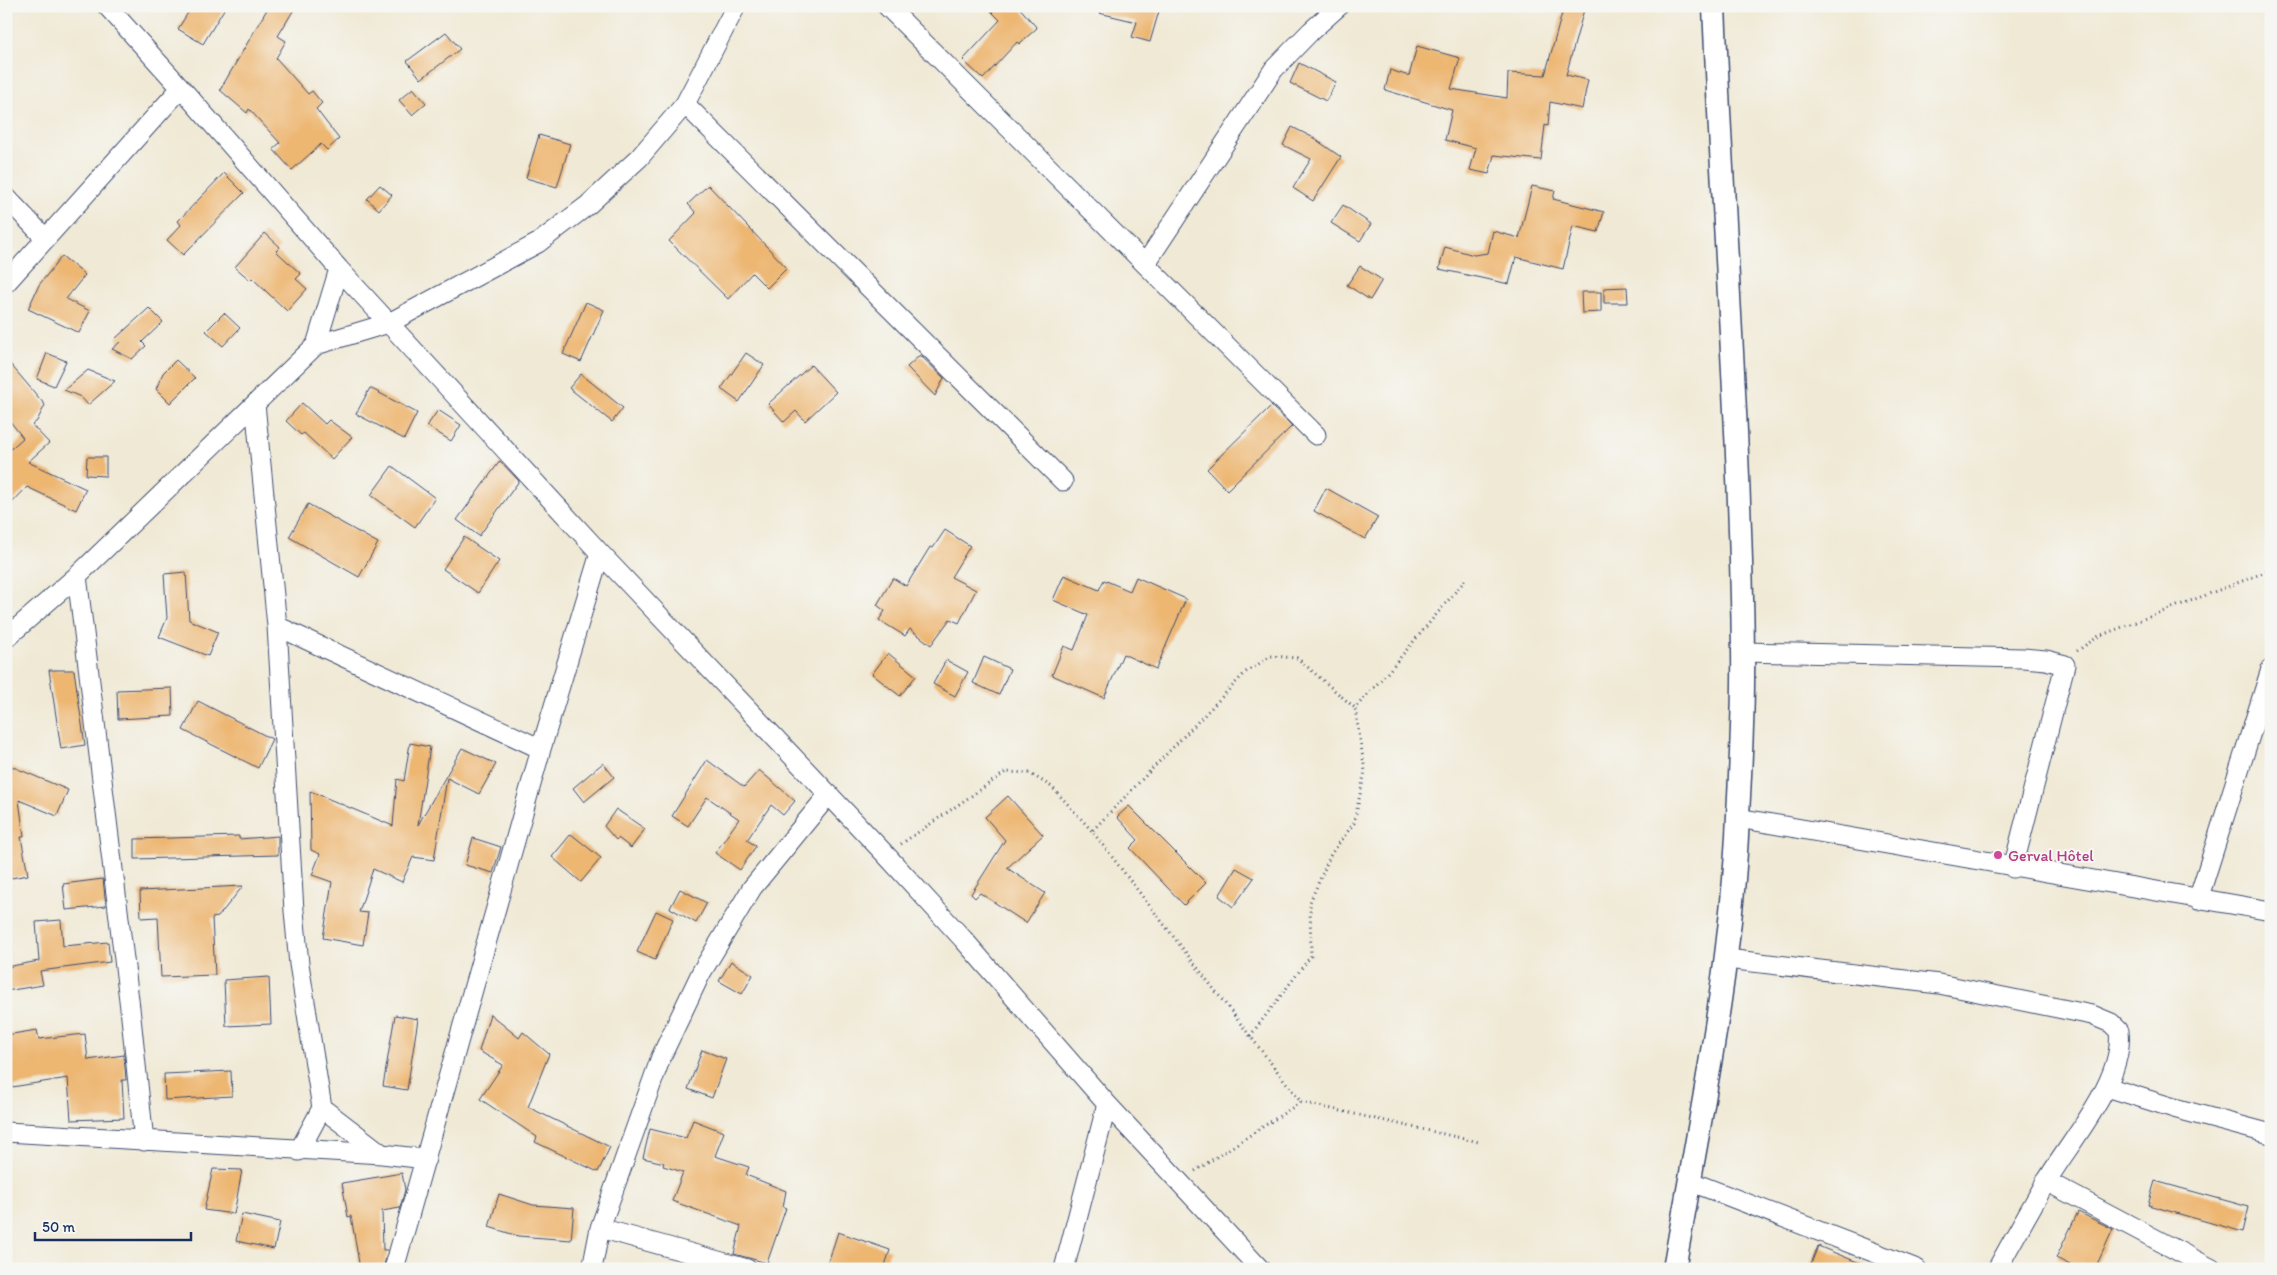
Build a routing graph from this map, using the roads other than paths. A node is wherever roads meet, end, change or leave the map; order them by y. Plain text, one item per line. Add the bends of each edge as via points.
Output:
1 (107, 6) edge
2 (736, 6) edge
3 (887, 6) edge
4 (1339, 6) edge
5 (1714, 6) edge
6 (182, 88) junction
7 (685, 104) junction
8 (6, 197) edge
9 (46, 239) junction
10 (1146, 263) junction
11 (339, 269) junction
12 (6, 283) edge
13 (389, 323) junction
14 (316, 345) junction
15 (255, 404) junction
16 (1316, 435) dead end
17 (1063, 481) dead end
18 (600, 553) junction
19 (78, 576) junction
20 (277, 626) junction
21 (6, 638) edge
22 (1743, 652) junction
23 (2271, 669) edge
24 (540, 749) junction
25 (829, 794) junction
26 (1738, 818) junction
27 (2013, 868) junction
28 (2198, 900) junction
29 (2271, 911) edge
30 (1727, 959) junction
31 (2107, 1087) junction
32 (1107, 1104) junction
33 (322, 1108) junction
34 (6, 1132) edge
35 (2271, 1134) edge
36 (144, 1141) junction
37 (299, 1151) junction
38 (382, 1154) junction
39 (426, 1159) junction
40 (1689, 1181) junction
41 (2046, 1182) junction
42 (600, 1228) junction
43 (394, 1269) edge
44 (592, 1269) edge
45 (747, 1269) edge
46 (1064, 1269) edge
47 (1260, 1269) edge
48 (1674, 1269) edge
49 (1917, 1269) edge
50 (1997, 1269) edge
51 (2212, 1269) edge

1 - 6 street
2 - 7 street
3 - 10 street
4 - 10 street via 1274,69
5 - 22 street via 1736,426
6 - 9 street
6 - 11 street
7 - 13 street via 639,158 588,205 538,243
7 - 17 street
8 - 9 street
9 - 12 street
10 - 16 street
11 - 13 street
11 - 14 street
13 - 14 street
13 - 18 street
14 - 15 street
15 - 19 street
15 - 20 street
18 - 24 street
18 - 25 street
19 - 21 street
19 - 36 street
20 - 24 street
20 - 33 street via 294,920
22 - 26 street
22 - 27 street via 2023,658 2065,665
23 - 28 street
24 - 39 street
25 - 32 street via 963,939
25 - 42 street via 752,888 701,972 661,1056
26 - 27 street
26 - 30 street
27 - 28 street
28 - 29 street
30 - 31 street via 1939,984 2092,1015 2111,1023 2119,1031 2119,1053
30 - 40 street
31 - 35 street
31 - 41 street
32 - 46 street
32 - 47 street
33 - 37 street
33 - 38 street
34 - 36 street
36 - 37 street
37 - 38 street
38 - 39 street
39 - 43 street
40 - 48 street
40 - 49 street
41 - 50 street
41 - 51 street
42 - 44 street
42 - 45 street

